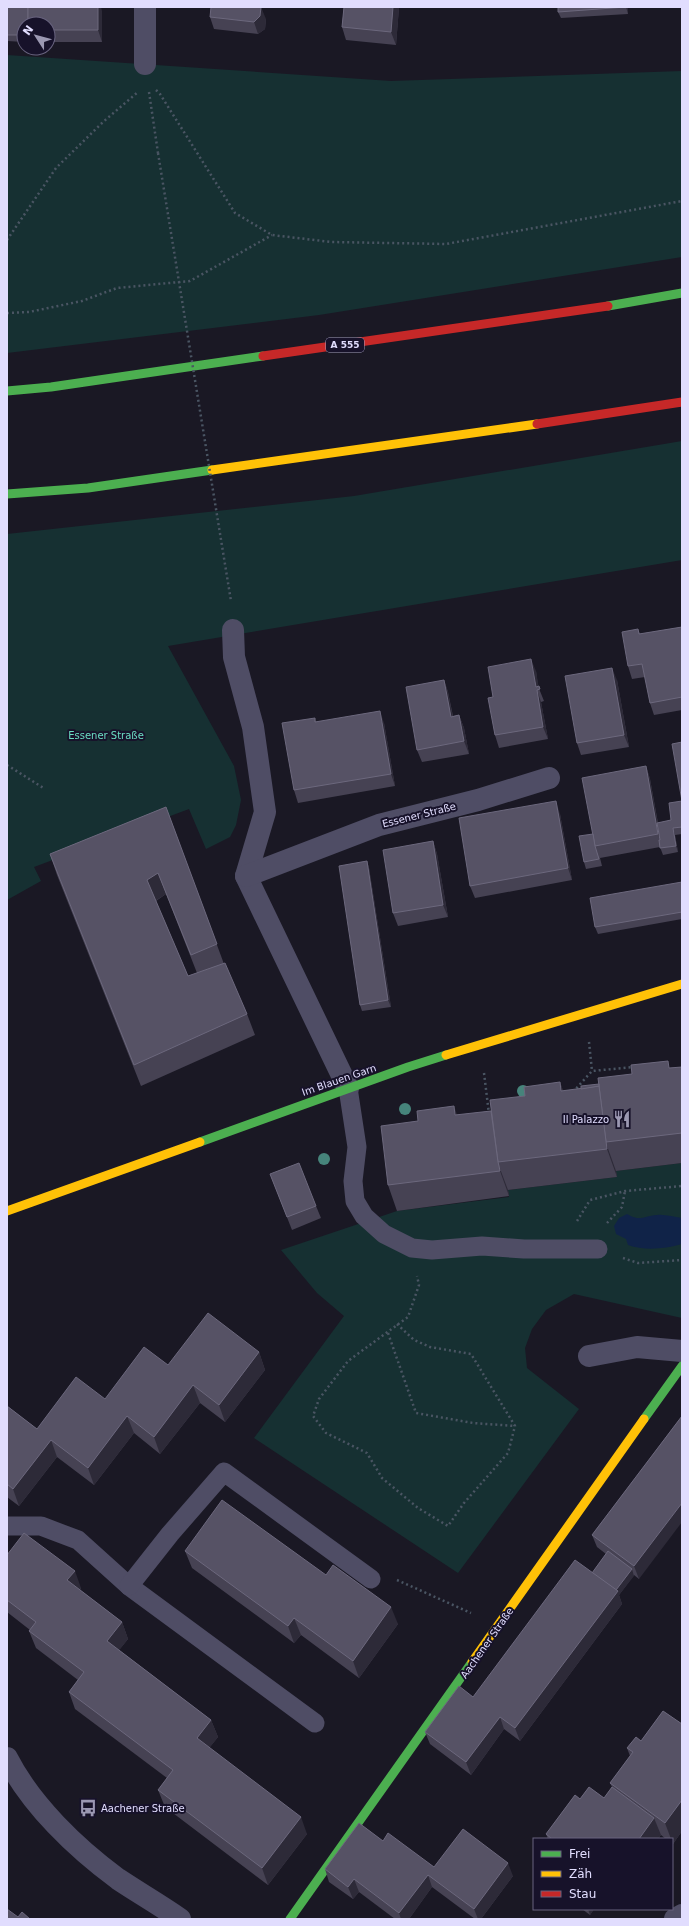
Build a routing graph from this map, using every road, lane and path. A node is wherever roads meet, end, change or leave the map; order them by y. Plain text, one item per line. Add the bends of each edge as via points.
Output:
1 (145, 7) edge
2 (147, 74) junction
3 (682, 201) edge
4 (272, 235) junction
5 (7, 240) edge
6 (682, 293) edge
7 (7, 313) edge
8 (7, 390) edge
9 (682, 402) edge
10 (7, 494) edge
11 (231, 601) dead end
12 (233, 630) dead end
13 (7, 764) edge
14 (549, 778) dead end
15 (46, 789) dead end
16 (246, 876) junction
17 (682, 984) edge
18 (480, 1045) junction
19 (641, 1067) edge
20 (348, 1088) junction
21 (569, 1096) edge
22 (496, 1115) edge
23 (682, 1186) edge
24 (625, 1192) junction
25 (7, 1211) edge
26 (412, 1248) junction
27 (560, 1249) junction
28 (598, 1249) junction
29 (682, 1260) edge
30 (397, 1324) junction
31 (388, 1333) junction
32 (682, 1351) edge
33 (589, 1356) dead end
34 (682, 1366) edge
35 (515, 1426) junction
36 (7, 1526) edge
37 (371, 1579) joint
38 (129, 1586) junction
39 (499, 1625) junction
40 (316, 1723) dead end
41 (7, 1758) edge
42 (682, 1915) edge
43 (180, 1919) edge
44 (290, 1919) edge
45 (675, 1919) edge

1 - 2 street
2 - 4 path via 235,213
2 - 5 path via 104,122 56,168
2 - 11 path, bridge
3 - 4 path via 446,244 331,242
4 - 7 path via 190,281 117,288 82,301 29,312
6 - 8 main road, A 555 via 611,306 51,387
9 - 10 main road via 88,488
12 - 16 street via 234,657 253,727 265,812
13 - 15 path
14 - 16 street, Essener Straße via 478,800 379,825
16 - 20 street
17 - 18 main road, Im Blauen Garn
18 - 20 main road, Im Blauen Garn
18 - 22 path via 489,1116
19 - 21 path via 592,1072
20 - 25 main road, Im Blauen Garn
20 - 26 lane via 357,1147 353,1181 355,1201 364,1216 384,1234
23 - 24 path
24 - 27 path via 590,1200
24 - 28 path via 622,1207 599,1231
26 - 27 lane via 432,1250 482,1246
26 - 30 path via 419,1285 408,1316
27 - 28 lane
28 - 29 path via 638,1263
30 - 31 path
30 - 35 path via 414,1340 430,1347 471,1354
31 - 35 path via 416,1413 473,1423
31 - 35 path via 348,1361 319,1399 313,1416 326,1433 367,1453 382,1478 418,1508 448,1526 464,1502 508,1453
32 - 33 street via 637,1347
34 - 39 main road, Aachener Straße
36 - 38 lane via 41,1526 78,1540
37 - 38 lane via 224,1472
37 - 39 path via 390,1576
38 - 40 lane
39 - 44 main road, Aachener Straße
41 - 43 street via 17,1778 63,1833 118,1878
42 - 45 street

